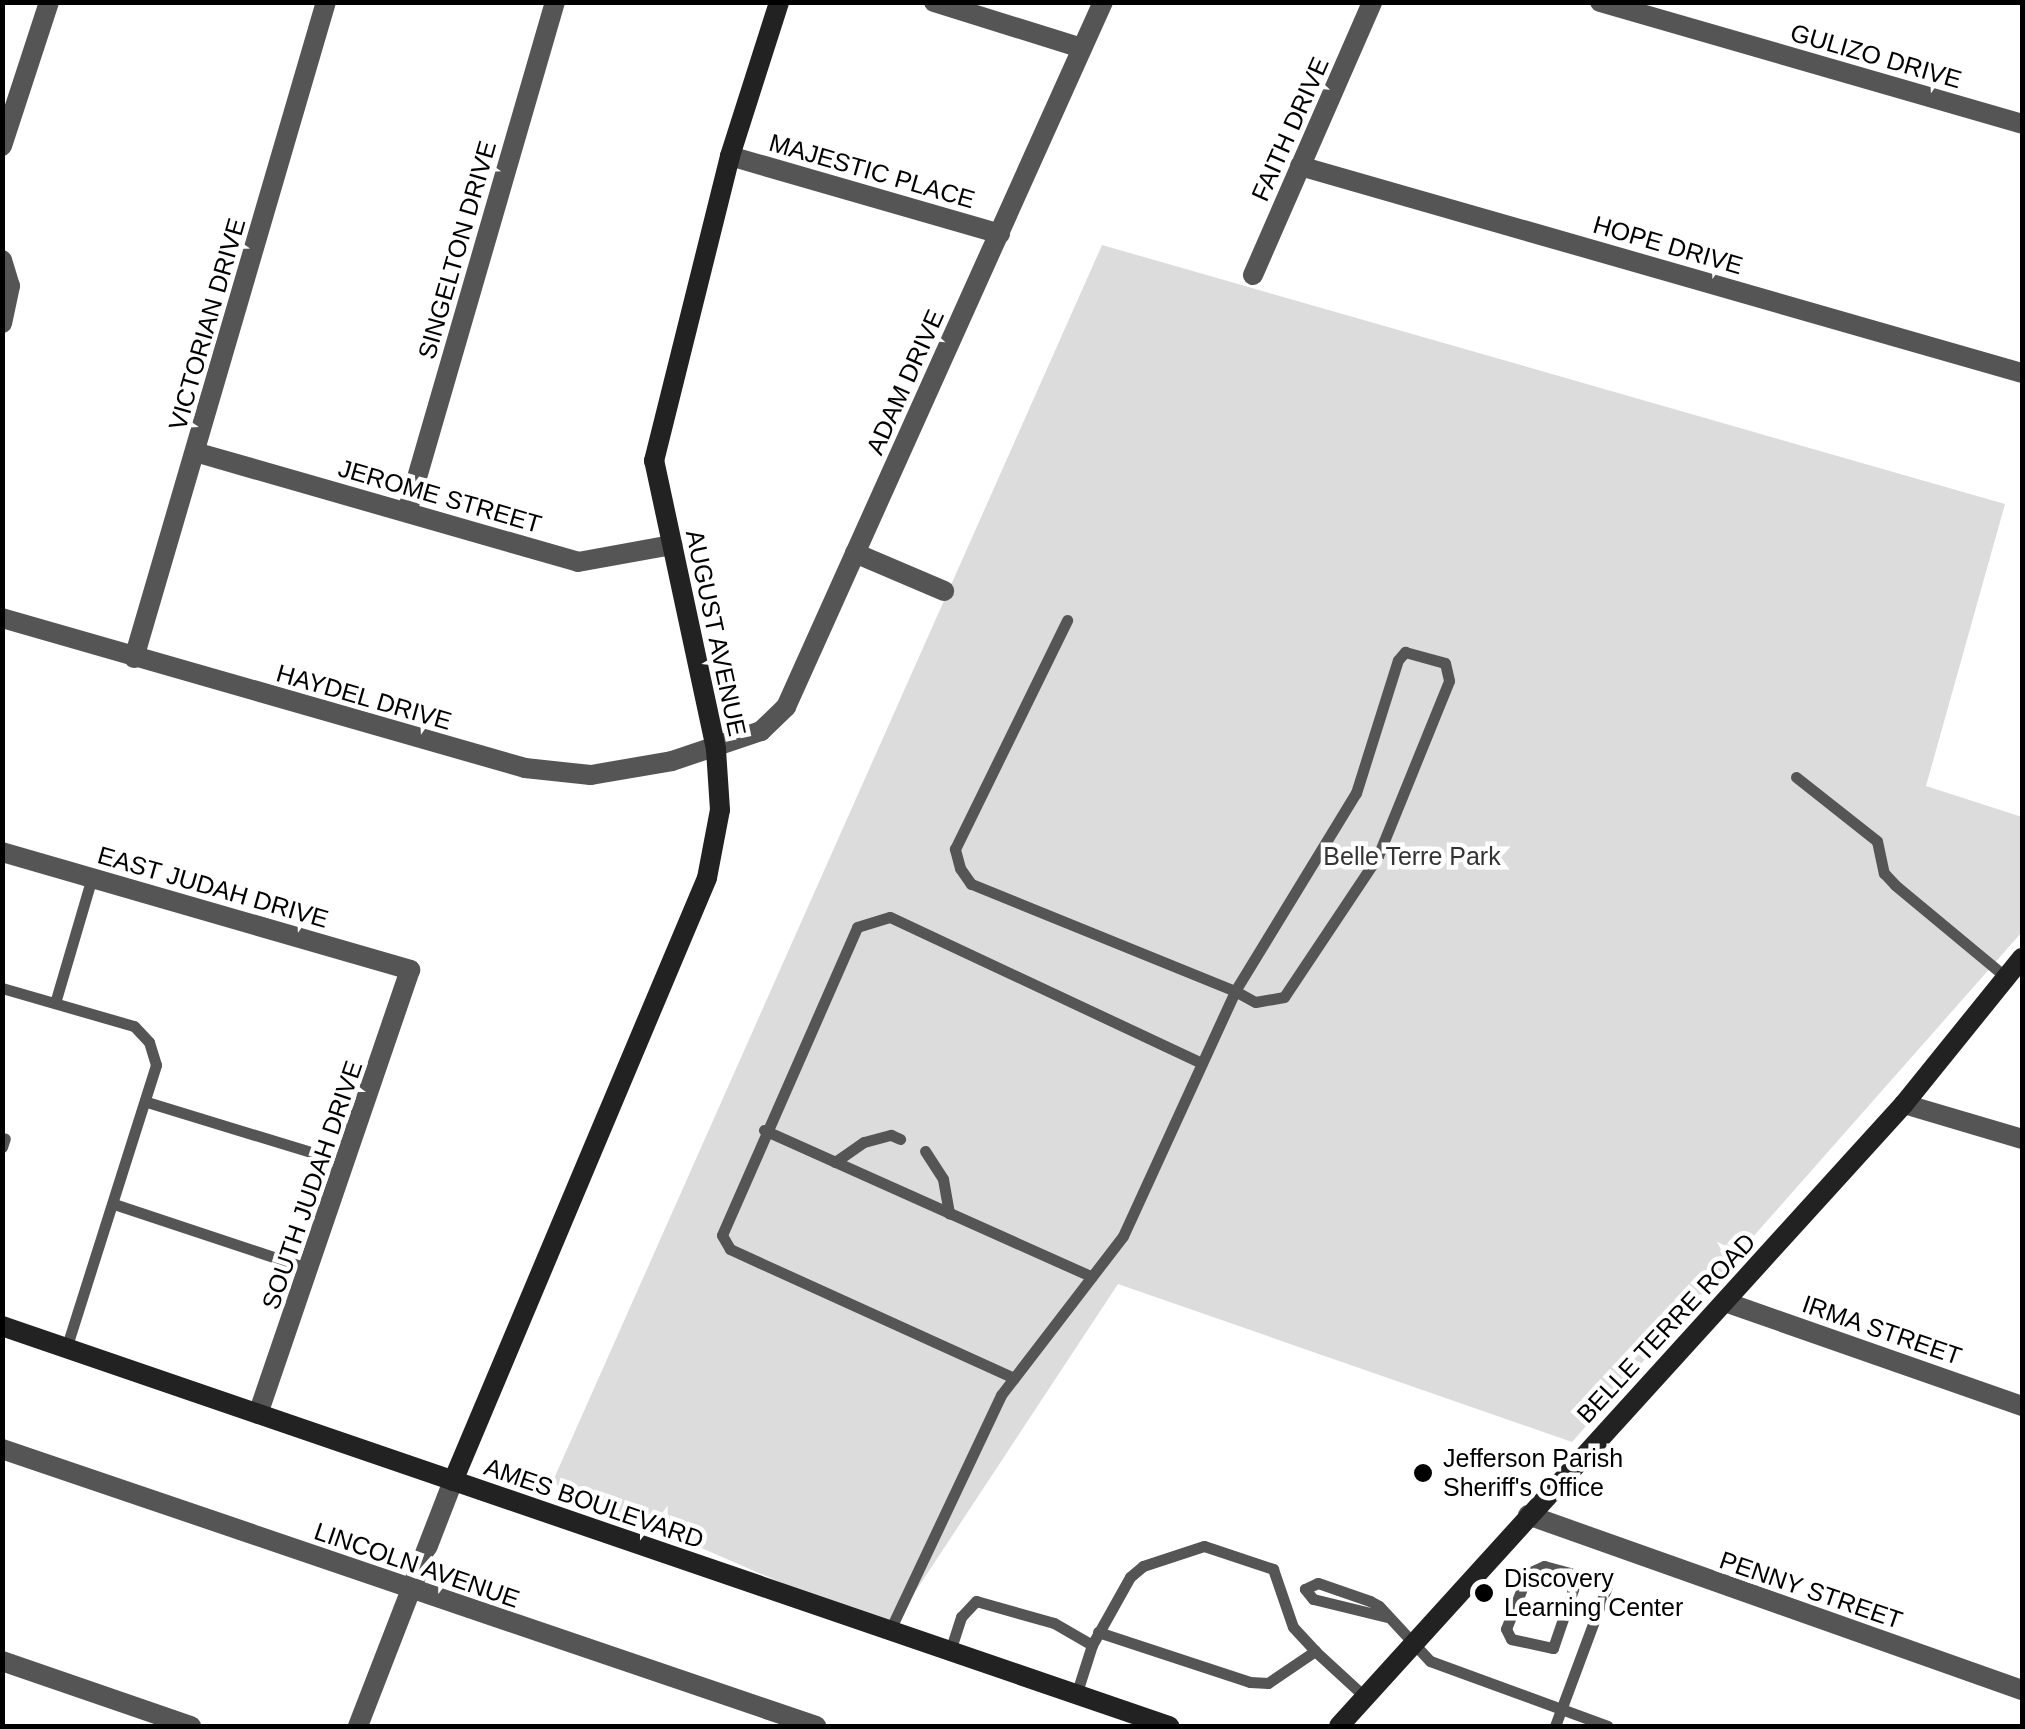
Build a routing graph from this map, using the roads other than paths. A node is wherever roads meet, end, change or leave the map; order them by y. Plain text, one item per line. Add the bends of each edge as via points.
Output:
1 (49, 2) edge
2 (326, 2) edge
3 (555, 2) edge
4 (779, 2) edge
5 (934, 2) edge
6 (1103, 2) edge
7 (1372, 2) edge
8 (1600, 2) edge
9 (1082, 48) junction
10 (2022, 124) edge
11 (2, 146) edge
12 (730, 156) junction
13 (1300, 166) junction
14 (1000, 234) junction
15 (2, 260) edge
16 (1253, 275) dead end
17 (4, 310) edge
18 (2022, 373) edge
19 (196, 452) junction
20 (408, 512) junction
21 (672, 545) junction
22 (855, 554) junction
23 (944, 591) dead end
24 (2, 618) edge
25 (1067, 620) dead end
26 (134, 658) junction
27 (716, 749) junction
28 (1796, 777) dead end
29 (2, 852) edge
30 (92, 877) junction
31 (2022, 958) edge
32 (410, 970) joint
33 (2006, 977) junction
34 (2, 988) edge
35 (1234, 991) junction
36 (54, 1003) junction
37 (1201, 1063) junction
38 (146, 1102) junction
39 (1904, 1104) junction
40 (764, 1130) junction
41 (2022, 1139) edge
42 (900, 1140) dead end
43 (926, 1152) dead end
44 (834, 1162) junction
45 (347, 1163) junction
46 (114, 1204) junction
47 (949, 1213) junction
48 (312, 1270) junction
49 (1092, 1277) junction
50 (1725, 1302) junction
51 (2, 1326) edge
52 (66, 1349) junction
53 (1014, 1378) junction
54 (2022, 1406) edge
55 (258, 1414) junction
56 (2, 1448) edge
57 (453, 1480) junction
58 (1528, 1515) junction
59 (1578, 1575) junction
60 (1277, 1581) junction
61 (406, 1588) junction
62 (890, 1630) junction
63 (1098, 1632) junction
64 (1092, 1645) junction
65 (1411, 1646) junction
66 (1315, 1650) junction
67 (950, 1651) junction
68 (2, 1660) edge
69 (2022, 1690) edge
70 (1076, 1694) junction
71 (1365, 1697) junction
72 (1562, 1712) junction
73 (191, 1726) edge
74 (358, 1726) edge
75 (816, 1726) edge
76 (1169, 1726) edge
77 (1339, 1726) edge
78 (1555, 1726) edge
79 (1608, 1726) edge

1 - 11 street
2 - 19 street, VICTORIAN DRIVE
3 - 20 street, SINGELTON DRIVE
4 - 12 street, AUGUST AVENUE
5 - 9 street
6 - 9 street, ADAM DRIVE
7 - 13 street, FAITH DRIVE
8 - 10 street, GULIZO DRIVE
9 - 14 street, ADAM DRIVE
12 - 14 street, MAJESTIC PLACE
12 - 21 street, AUGUST AVENUE via 654,461
13 - 16 street, FAITH DRIVE
13 - 18 street, HOPE DRIVE
14 - 22 street, ADAM DRIVE
15 - 17 street
19 - 20 street, JEROME STREET
19 - 26 street, VICTORIAN DRIVE
20 - 21 street, JEROME STREET via 578,562
21 - 27 street, AUGUST AVENUE
22 - 23 street
22 - 27 street, ADAM DRIVE via 786,707 760,731
24 - 26 street, HAYDEL DRIVE
25 - 35 lane via 954,849 960,868 971,884
26 - 27 street, HAYDEL DRIVE via 525,768 591,775
27 - 57 street, AUGUST AVENUE via 720,810 707,878
28 - 33 lane via 1877,840 1884,873 1895,886
29 - 30 street, EAST JUDAH DRIVE
30 - 32 street, EAST JUDAH DRIVE
30 - 36 lane
31 - 33 street, BELLE TERRE ROAD
32 - 45 street, SOUTH JUDAH DRIVE
33 - 39 street, BELLE TERRE ROAD
34 - 36 lane
35 - 35 lane via 1356,793 1398,660 1406,652 1444,663 1450,682 1378,856 1284,998 1255,1002
35 - 37 lane
36 - 38 lane via 134,1026 156,1065
37 - 40 lane via 890,918 872,918 857,926 842,954
37 - 49 lane via 1123,1236
38 - 45 lane
38 - 46 lane
39 - 41 street
39 - 50 street, BELLE TERRE ROAD
40 - 44 lane
40 - 53 lane via 724,1219 730,1250
42 - 44 lane via 891,1135 864,1142
43 - 47 lane via 943,1179
44 - 47 lane
45 - 48 street, SOUTH JUDAH DRIVE
46 - 48 lane
46 - 52 lane
47 - 49 lane
48 - 55 street, SOUTH JUDAH DRIVE
49 - 53 lane
50 - 54 street, IRMA STREET
50 - 58 street, BELLE TERRE ROAD
51 - 52 street, AMES BOULEVARD
52 - 55 street, AMES BOULEVARD
53 - 62 lane via 964,1465
55 - 57 street, AMES BOULEVARD
56 - 61 street, LINCOLN AVENUE
57 - 61 street
57 - 62 street, AMES BOULEVARD
58 - 65 street, BELLE TERRE ROAD
58 - 69 street, PENNY STREET
59 - 59 lane via 1552,1648 1511,1639 1506,1629 1528,1573 1544,1566
59 - 72 lane via 1607,1586
60 - 63 lane via 1263,1560 1204,1546 1143,1566
60 - 65 lane via 1305,1589 1318,1584 1370,1601
60 - 66 lane via 1293,1627
61 - 74 street
61 - 75 street, LINCOLN AVENUE
62 - 67 street, AMES BOULEVARD
63 - 64 lane
63 - 66 lane via 1250,1682 1268,1683
64 - 67 lane via 1054,1623 976,1600
64 - 70 lane
65 - 71 street, BELLE TERRE ROAD
65 - 72 lane via 1430,1661
66 - 71 lane
67 - 70 street, AMES BOULEVARD
68 - 73 street
70 - 76 street, AMES BOULEVARD
71 - 77 street, BELLE TERRE ROAD
72 - 78 lane
72 - 79 lane

